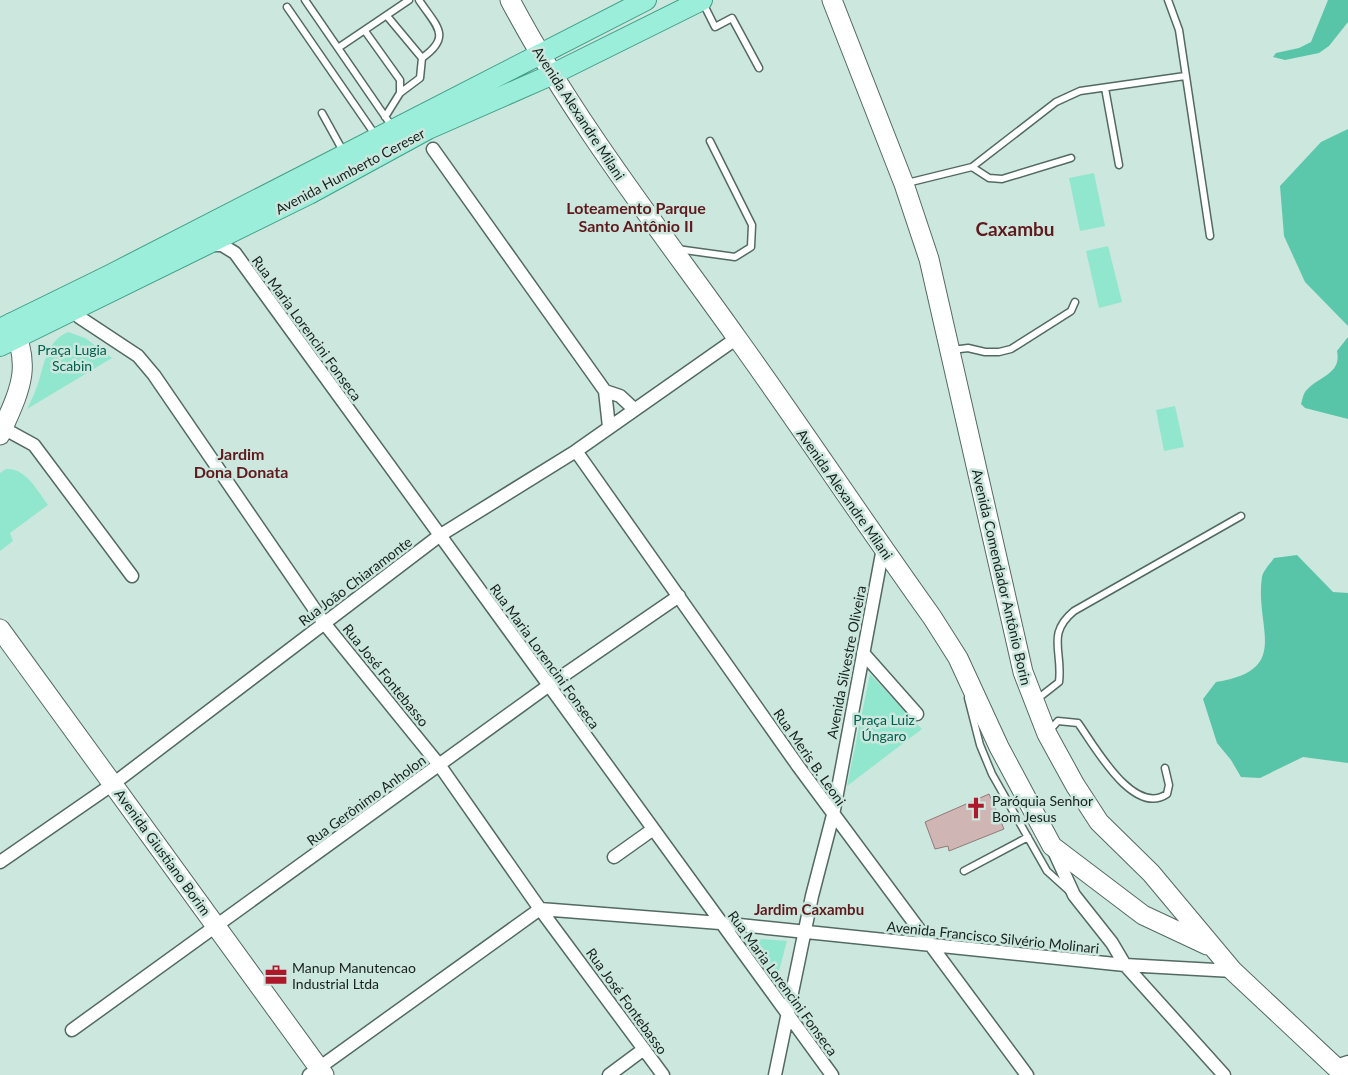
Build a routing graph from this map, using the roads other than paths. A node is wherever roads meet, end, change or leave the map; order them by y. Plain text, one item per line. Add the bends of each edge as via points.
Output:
1 (305, 0) edge
2 (409, 0) edge
3 (418, 0) edge
4 (510, 0) edge
5 (646, 0) edge
6 (702, 0) edge
7 (823, 0) edge
8 (832, 0) edge
9 (1168, 0) edge
10 (672, 6) edge
11 (287, 7) dead end
12 (388, 16) junction
13 (365, 31) junction
14 (847, 41) junction
15 (338, 48) junction
16 (539, 55) junction
17 (422, 58) junction
18 (759, 68) dead end
19 (551, 75) junction
20 (1185, 76) junction
21 (1104, 88) junction
22 (400, 93) junction
23 (322, 113) dead end
24 (385, 128) junction
25 (710, 141) dead end
26 (433, 149) dead end
27 (344, 154) junction
28 (1071, 158) dead end
29 (1120, 164) dead end
30 (972, 167) junction
31 (904, 184) junction
32 (238, 229) junction
33 (1210, 236) dead end
34 (205, 245) junction
35 (671, 248) junction
36 (235, 254) junction
37 (86, 287) junction
38 (1075, 302) dead end
39 (77, 308) junction
40 (10, 330) edge
41 (737, 338) junction
42 (0, 346) edge
43 (950, 351) junction
44 (605, 391) junction
45 (634, 409) junction
46 (609, 427) junction
47 (2, 431) edge
48 (576, 451) junction
49 (1241, 516) dead end
50 (439, 536) junction
51 (883, 548) junction
52 (132, 576) dead end
53 (679, 596) junction
54 (324, 623) junction
55 (0, 629) edge
56 (863, 653) junction
57 (958, 658) junction
58 (548, 686) junction
59 (1033, 702) junction
60 (917, 714) dead end
61 (1047, 734) junction
62 (440, 766) junction
63 (1166, 768) dead end
64 (113, 784) junction
65 (833, 815) junction
66 (652, 830) junction
67 (1028, 837) junction
68 (1052, 846) junction
69 (614, 857) dead end
70 (0, 862) edge
71 (964, 871) dead end
72 (1074, 895) junction
73 (540, 909) junction
74 (720, 923) junction
75 (217, 926) junction
76 (804, 933) junction
77 (931, 946) junction
78 (1211, 946) junction
79 (1125, 965) junction
80 (1233, 971) junction
81 (788, 1017) junction
82 (72, 1030) dead end
83 (644, 1049) junction
84 (1342, 1068) edge
85 (317, 1073) edge
86 (609, 1075) edge
87 (663, 1075) edge
88 (774, 1075) edge
89 (832, 1075) edge
90 (1027, 1075) edge
91 (1224, 1075) edge

1 - 15 lane
2 - 12 lane
3 - 17 lane via 439,31 440,41
4 - 16 main road, Avenida Alexandre Milani
5 - 16 main road, Avenida Humberto Cereser
6 - 10 main road, Avenida Humberto Cereser
6 - 18 lane via 715,27 732,18
7 - 14 main road, Avenida Comendador Antônio Borin
8 - 14 main road, Avenida Comendador Antônio Borin
9 - 20 lane via 1179,30
10 - 19 main road, Avenida Humberto Cereser
11 - 24 lane
12 - 13 lane
12 - 17 lane
13 - 15 lane
13 - 22 lane via 400,80
14 - 31 main road, Avenida Comendador Antônio Borin
15 - 24 lane
16 - 19 main road, Avenida Alexandre Milani
16 - 24 main road, Avenida Humberto Cereser
17 - 22 lane via 420,78
19 - 32 main road, Avenida Humberto Cereser via 428,129 310,194
19 - 35 main road, Avenida Alexandre Milani
20 - 21 lane
20 - 33 lane
21 - 29 lane
21 - 30 lane via 1080,91 1056,102
22 - 24 lane
23 - 27 lane
24 - 27 main road, Avenida Humberto Cereser
25 - 35 lane via 752,225 751,247 735,257
26 - 44 street
27 - 37 main road, Avenida Humberto Cereser
28 - 30 lane via 1002,180 989,178
30 - 31 lane
31 - 43 main road, Avenida Comendador Antônio Borin via 929,259
32 - 34 main road, Avenida Humberto Cereser
32 - 36 street, Rua Maria Lorencini Fonseca via 233,245
34 - 36 street, Rua Maria Lorencini Fonseca via 222,246
34 - 39 main road, Avenida Humberto Cereser
35 - 41 main road, Avenida Alexandre Milani
36 - 50 street, Rua Maria Lorencini Fonseca
37 - 39 street
37 - 40 main road, Avenida Humberto Cereser
38 - 43 lane via 1071,311 1011,349 999,352 968,348
39 - 40 main road, Avenida Humberto Cereser
39 - 54 street, Rua José Fontebasso via 79,317 138,356 154,375
40 - 42 main road, Avenida Humberto Cereser
40 - 47 main road via 23,351 21,386
41 - 45 street, Rua João Chiaramonte
41 - 51 main road, Avenida Alexandre Milani
43 - 59 main road, Avenida Comendador Antônio Borin via 1022,672
44 - 45 street via 620,396
44 - 46 street
45 - 46 street, Rua João Chiaramonte
46 - 48 street, Rua João Chiaramonte
47 - 52 street via 34,444
48 - 50 street, Rua João Chiaramonte
48 - 53 street, Rua Meris B. Leoni
49 - 59 lane via 1062,620 1057,644 1061,665 1059,682
50 - 54 street, Rua João Chiaramonte
50 - 58 street, Rua Maria Lorencini Fonseca
51 - 56 street, Avenida Silvestre Oliveira
51 - 57 main road, Avenida Alexandre Milani
53 - 58 street, Rua Gerônimo Anholon
53 - 65 street, Rua Meris B. Leoni
54 - 62 street, Rua José Fontebasso
54 - 64 street, Rua João Chiaramonte
55 - 64 main road, Avenida Giustiano Borim
56 - 60 street
56 - 65 street, Avenida Silvestre Oliveira
57 - 67 lane via 980,745 992,774
57 - 68 main road, Avenida Alexandre Milani via 999,747
58 - 62 street, Rua Gerônimo Anholon
58 - 66 street, Rua Maria Lorencini Fonseca
59 - 61 main road, Avenida Comendador Antônio Borin
61 - 63 lane via 1058,721 1078,723 1127,788 1140,796 1155,798 1167,794
61 - 78 main road, Avenida Comendador Antônio Borin via 1099,822 1151,874
62 - 73 street, Rua José Fontebasso
62 - 75 street, Rua Gerônimo Anholon
64 - 70 street, Rua João Chiaramonte
64 - 75 main road, Avenida Giustiano Borim
65 - 76 street, Avenida Silvestre Oliveira
65 - 77 street, Rua Meris B. Leoni
66 - 69 street
66 - 74 street, Rua Maria Lorencini Fonseca
67 - 71 lane
67 - 72 lane via 1047,871
68 - 72 street
68 - 78 main road, Avenida Alexandre Milani via 1143,915
72 - 79 street
73 - 74 street, Avenida Francisco Silvério Molinari
73 - 83 street, Rua José Fontebasso
73 - 85 street
74 - 76 street, Avenida Francisco Silvério Molinari
74 - 81 street, Rua Maria Lorencini Fonseca
75 - 82 street, Rua Gerônimo Anholon
75 - 85 main road, Avenida Giustiano Borim
76 - 77 street, Avenida Francisco Silvério Molinari
76 - 81 street, Avenida Silvestre Oliveira
77 - 79 street, Avenida Francisco Silvério Molinari
77 - 90 street, Rua Meris B. Leoni
78 - 80 main road, Avenida Comendador Antônio Borin
79 - 80 street, Avenida Francisco Silvério Molinari
79 - 91 street
80 - 84 main road, Avenida Comendador Antônio Borin
81 - 88 street, Avenida Silvestre Oliveira
81 - 89 street, Rua Maria Lorencini Fonseca
83 - 86 street
83 - 87 street, Rua José Fontebasso

